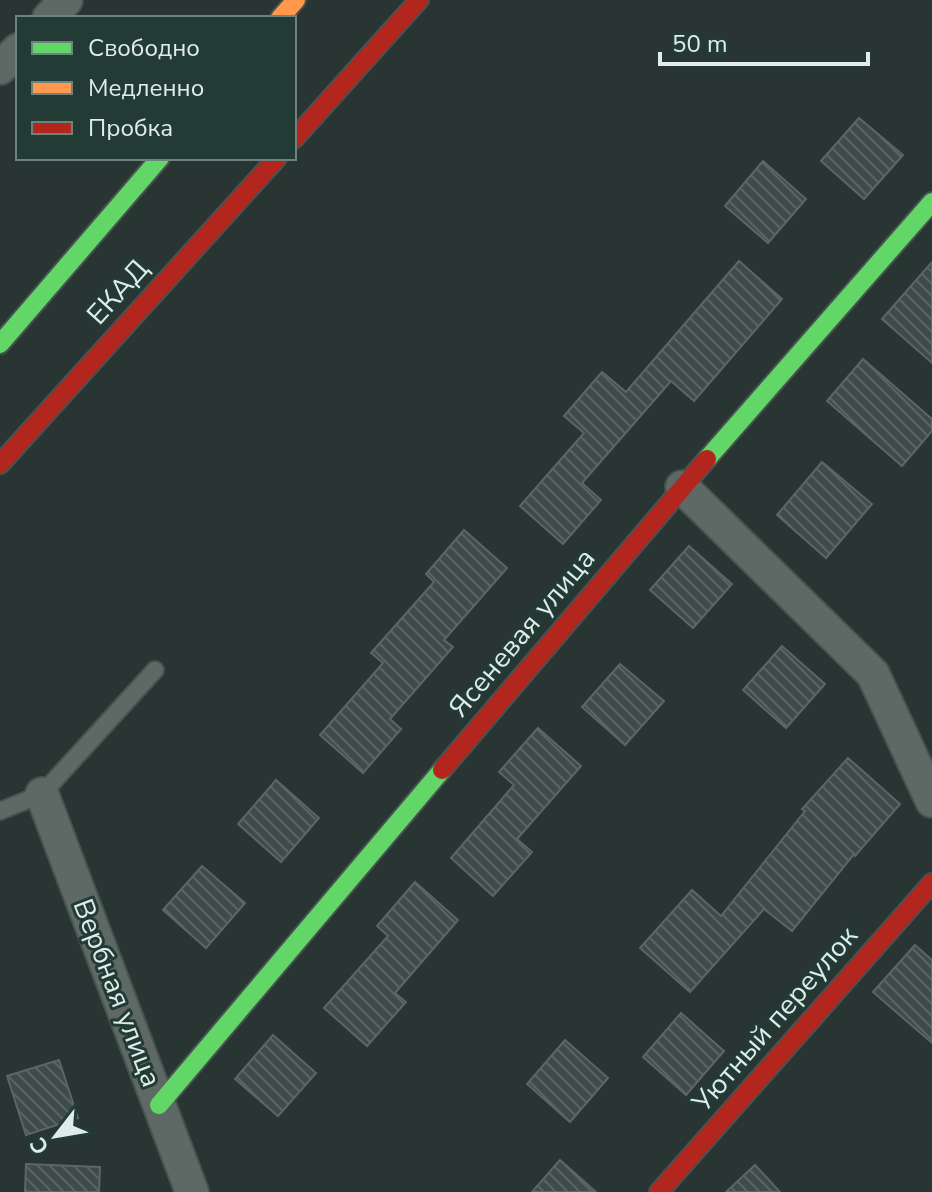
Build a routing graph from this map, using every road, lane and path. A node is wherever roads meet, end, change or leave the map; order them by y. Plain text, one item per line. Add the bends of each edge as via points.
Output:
1 (66, 0) edge
2 (296, 0) edge
3 (419, 0) edge
4 (51, 16) edge
5 (282, 16) edge
6 (16, 52) edge
7 (0, 68) edge
8 (296, 137) edge
9 (158, 160) edge
10 (275, 160) edge
11 (932, 202) edge
12 (0, 344) edge
13 (0, 464) edge
14 (682, 487) junction
15 (155, 670) dead end
16 (42, 794) junction
17 (932, 801) edge
18 (0, 811) edge
19 (932, 883) edge
20 (159, 1105) junction
21 (192, 1192) edge
22 (659, 1192) edge

1 - 4 street
2 - 5 main road
3 - 8 main road
6 - 7 street
9 - 12 main road, ЕКАД
10 - 13 main road, ЕКАД
11 - 14 main road, Ясеневая улица
14 - 17 street via 873,674
14 - 20 main road, Ясеневая улица
15 - 16 lane
16 - 18 lane
16 - 20 street, Вербная улица
19 - 22 main road, Уютный переулок
20 - 21 street, Вербная улица

